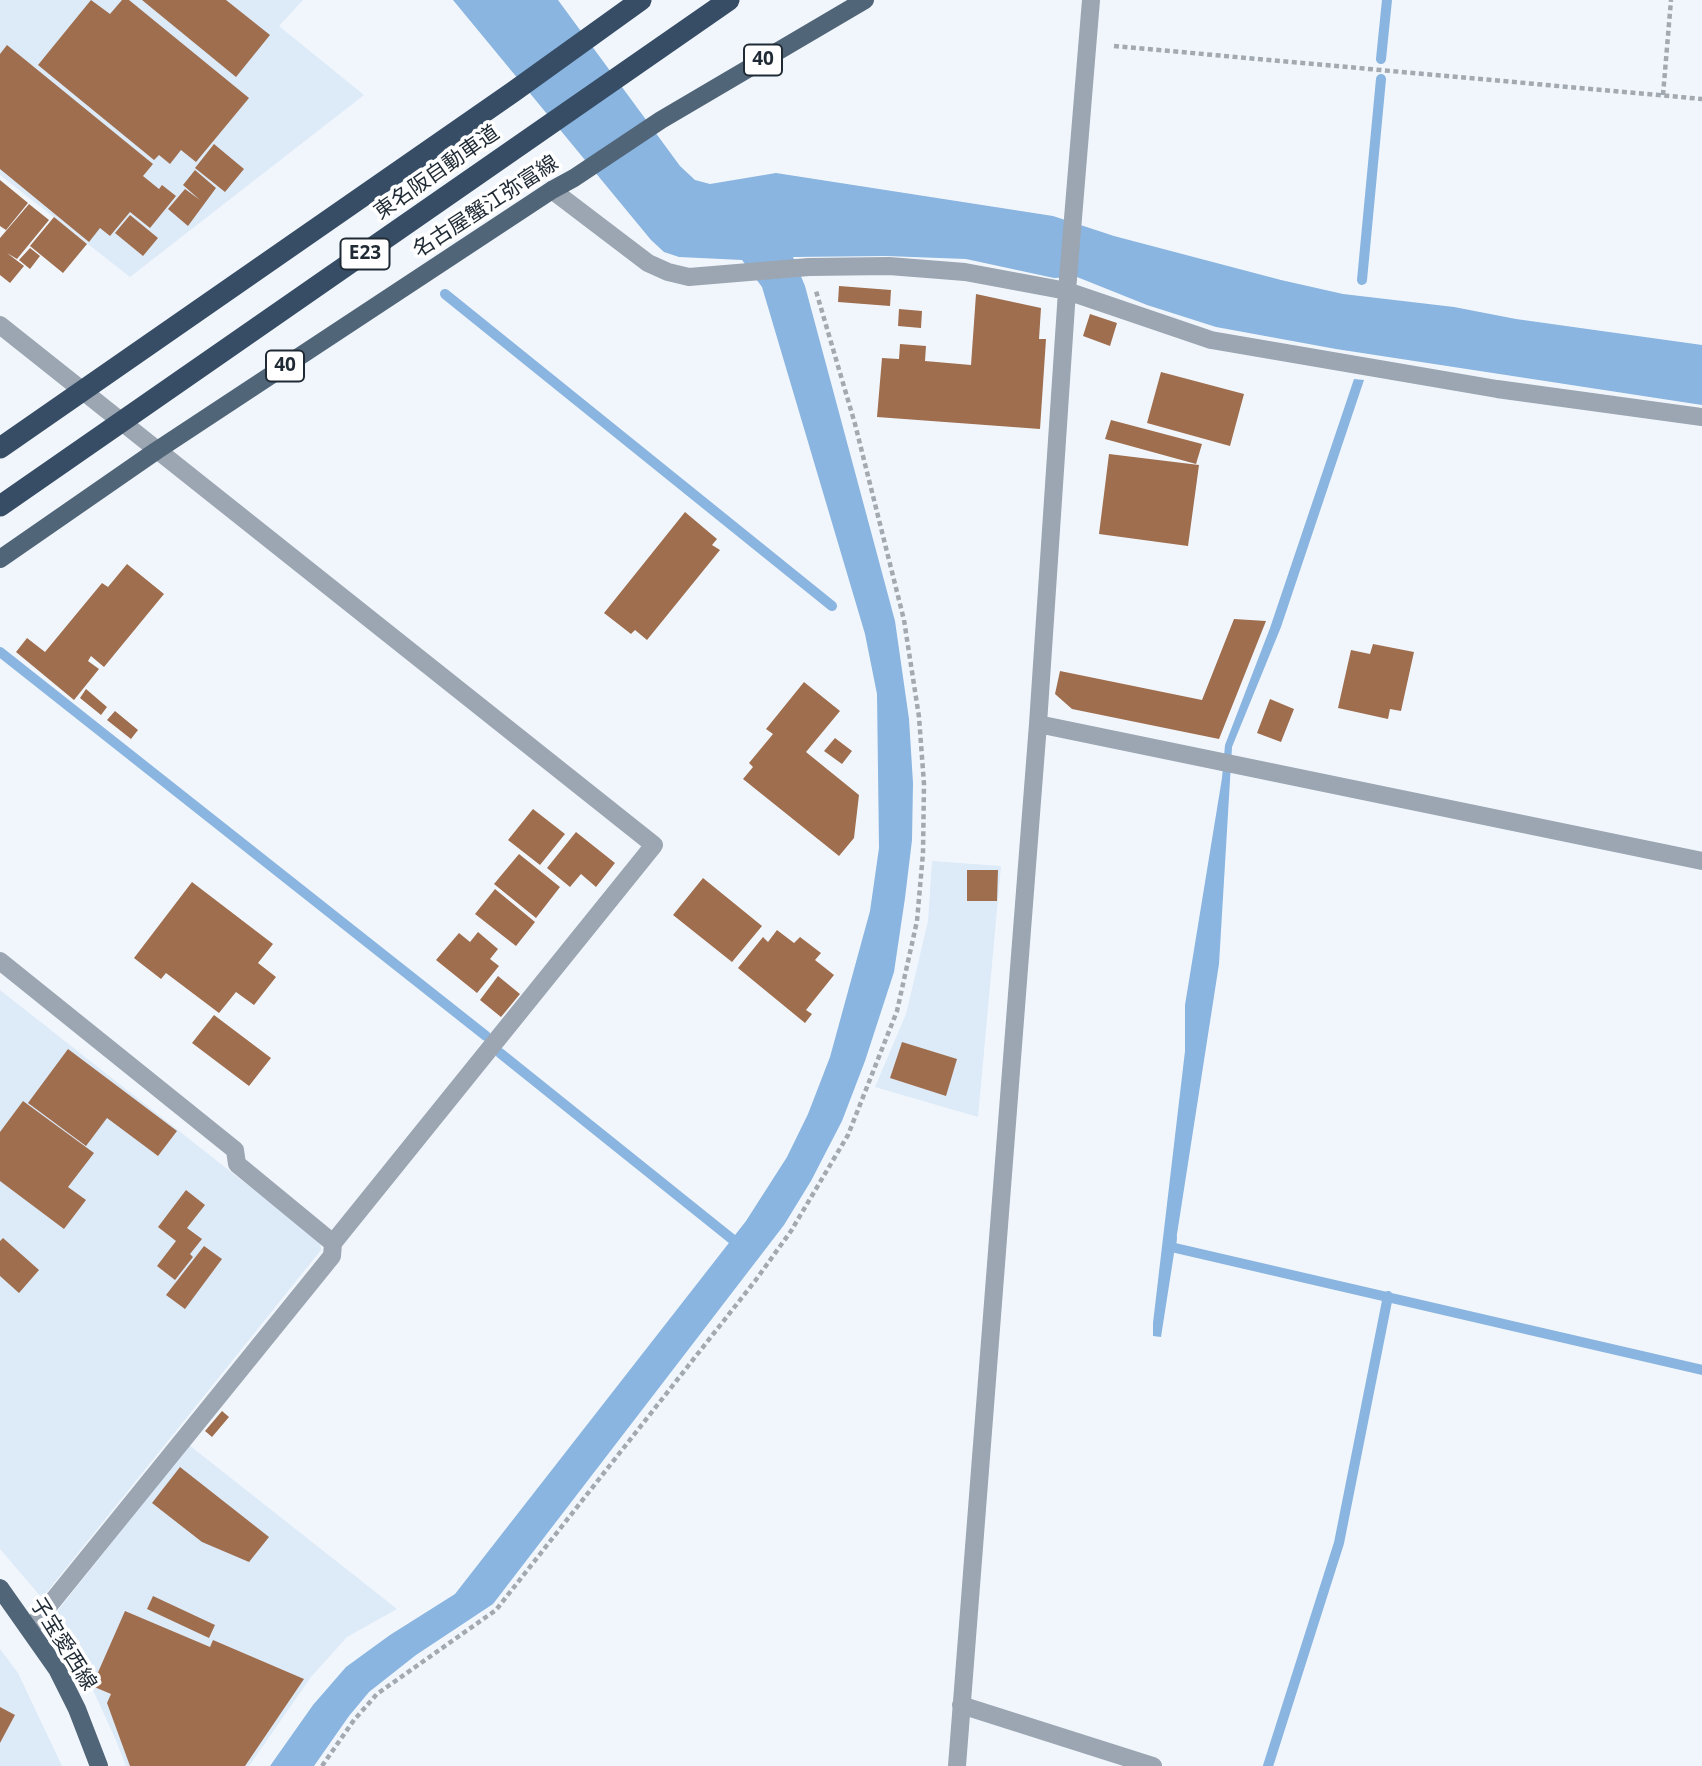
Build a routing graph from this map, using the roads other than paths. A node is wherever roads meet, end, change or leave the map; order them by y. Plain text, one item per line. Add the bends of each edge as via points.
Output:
1 (640, 0) edge
2 (729, 0) edge
3 (866, 0) edge
4 (1091, 0) edge
5 (552, 190) junction
6 (1067, 291) junction
7 (0, 325) edge
8 (1702, 417) edge
9 (0, 448) edge
10 (156, 451) junction
11 (0, 506) edge
12 (0, 559) edge
13 (1038, 724) junction
14 (1702, 861) edge
15 (0, 961) edge
16 (333, 1243) junction
17 (0, 1588) edge
18 (30, 1629) junction
19 (961, 1705) junction
20 (99, 1766) edge
21 (957, 1766) edge
22 (1153, 1766) edge

1 - 9 highway, 東名阪自動車道 / E23, bridge
2 - 11 highway, 東名阪自動車道 / E23, bridge
3 - 5 main road, 名古屋蟹江弥富線 / 40
4 - 6 street
5 - 6 street via 648,263 689,277 806,267 889,266 965,272
5 - 10 main road, 名古屋蟹江弥富線 / 40
6 - 8 street via 1211,340
6 - 13 street
7 - 10 street
10 - 12 main road, 名古屋蟹江弥富線 / 40
10 - 16 street via 654,845
13 - 14 street
13 - 19 street
15 - 16 street via 236,1150 237,1164
16 - 18 street via 332,1255
17 - 18 main road, 子宝愛西線
18 - 20 main road, 子宝愛西線 via 57,1669
19 - 21 street
19 - 22 street

